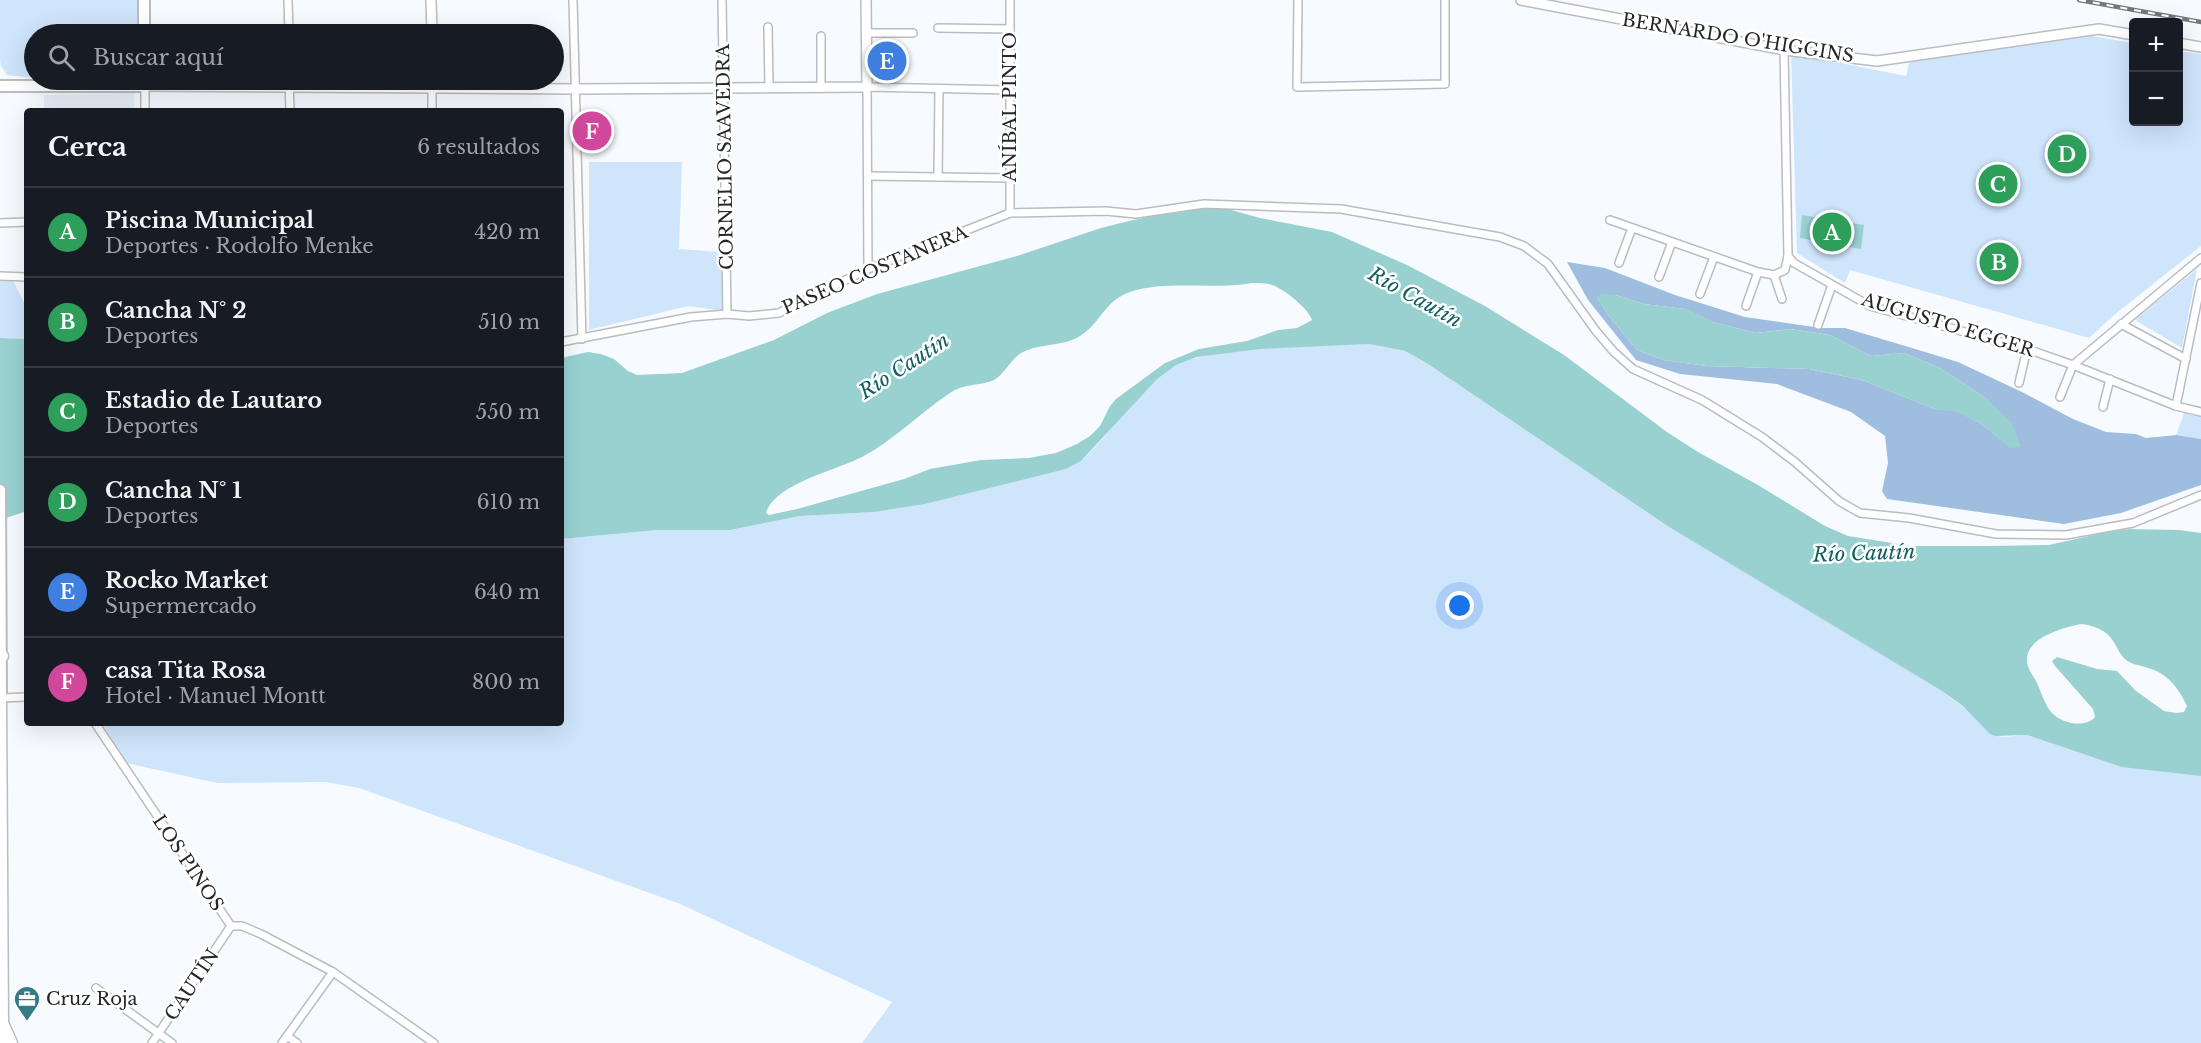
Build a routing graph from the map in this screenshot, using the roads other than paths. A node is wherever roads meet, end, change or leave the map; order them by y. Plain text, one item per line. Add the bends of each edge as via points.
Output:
1 (144, 0) edge
2 (288, 0) edge
3 (431, 0) edge
4 (573, 0) edge
5 (723, 0) edge
6 (866, 0) edge
7 (1010, 0) edge
8 (1298, 0) edge
9 (1445, 0) edge
10 (1521, 0) edge
11 (144, 24) edge
12 (289, 24) edge
13 (432, 24) edge
14 (768, 27) dead end
15 (938, 28) dead end
16 (1010, 29) junction
17 (867, 33) junction
18 (913, 33) dead end
19 (2129, 34) edge
20 (821, 36) dead end
21 (2183, 44) edge
22 (2201, 47) edge
23 (1784, 50) junction
24 (0, 86) edge
25 (24, 86) edge
26 (867, 87) junction
27 (564, 88) edge
28 (576, 88) junction
29 (724, 88) junction
30 (769, 88) junction
31 (821, 88) junction
32 (939, 89) junction
33 (145, 90) edge
34 (289, 90) edge
35 (432, 90) edge
36 (1010, 90) junction
37 (145, 108) edge
38 (290, 108) edge
39 (432, 108) edge
40 (868, 176) junction
41 (939, 177) junction
42 (1010, 178) junction
43 (1010, 213) junction
44 (1610, 220) dead end
45 (24, 222) edge
46 (0, 223) edge
47 (1632, 228) junction
48 (1672, 242) junction
49 (1788, 256) junction
50 (1714, 257) junction
51 (2201, 258) edge
52 (1620, 263) dead end
53 (868, 269) junction
54 (1758, 272) junction
55 (1774, 275) junction
56 (0, 276) edge
57 (24, 277) edge
58 (1659, 277) dead end
59 (2201, 283) edge
60 (1832, 285) junction
61 (1700, 294) dead end
62 (1782, 299) dead end
63 (1746, 306) dead end
64 (727, 314) junction
65 (2121, 324) junction
66 (1818, 325) dead end
67 (582, 339) junction
68 (564, 342) edge
69 (2027, 349) junction
70 (2186, 359) junction
71 (2073, 365) junction
72 (2110, 379) junction
73 (2019, 383) dead end
74 (2060, 397) dead end
75 (2176, 406) junction
76 (2103, 407) dead end
77 (2201, 412) edge
78 (0, 490) edge
79 (2201, 495) edge
80 (1, 657) edge
81 (24, 697) edge
82 (1, 698) edge
83 (97, 726) edge
84 (231, 926) junction
85 (333, 972) junction
86 (1, 983) edge
87 (96, 988) dead end
88 (2, 1023) junction
89 (159, 1033) junction
90 (287, 1036) junction
91 (2, 1043) edge
92 (10, 1043) edge
93 (152, 1043) edge
94 (172, 1043) edge
95 (282, 1043) edge
96 (297, 1043) edge
97 (434, 1043) edge

1 - 11 main road
2 - 12 street
3 - 13 street
4 - 28 street
5 - 29 street, CORNELIO SAAVEDRA
6 - 17 street
7 - 16 street, ANÍBAL PINTO
8 - 9 street via 1297,87 1444,84
10 - 23 street, BERNARDO O'HIGGINS
14 - 30 street
15 - 16 street
16 - 36 street, ANÍBAL PINTO
17 - 18 street
17 - 26 street
19 - 23 street, BERNARDO O'HIGGINS via 2099,29 1877,61
20 - 31 street
21 - 22 street
23 - 49 street
24 - 25 main road
26 - 31 street
26 - 32 street
26 - 40 street
27 - 28 street
28 - 29 street
28 - 67 street
29 - 30 street
29 - 64 street, CORNELIO SAAVEDRA
30 - 31 street
32 - 36 street
32 - 41 street
33 - 37 street
34 - 38 street
35 - 39 street
36 - 42 street, ANÍBAL PINTO
40 - 41 street
40 - 53 street
41 - 42 street
42 - 43 street, ANÍBAL PINTO
43 - 53 street, PASEO COSTANERA
43 - 79 street via 1136,214 1204,204 1341,209 1509,240 1533,251 1548,264 1596,331 1633,369 1702,400 1762,437 1839,501 1860,513 1996,534 2067,535 2133,523
44 - 47 street
45 - 46 street
47 - 48 street
47 - 52 street
48 - 50 street
48 - 58 street
49 - 55 street via 1785,270
49 - 60 street, AUGUSTO EGGER
50 - 54 street
50 - 61 street
51 - 65 street
53 - 64 street, PASEO COSTANERA via 779,313
54 - 55 street
54 - 63 street
55 - 62 street
56 - 57 street
59 - 70 street
60 - 66 street
60 - 69 street, AUGUSTO EGGER via 1870,306
64 - 67 street, PASEO COSTANERA via 691,317
65 - 70 street
65 - 71 street
67 - 68 street, PASEO COSTANERA
69 - 71 street, AUGUSTO EGGER
69 - 73 street
70 - 75 street
71 - 72 street, AUGUSTO EGGER
71 - 74 street
72 - 75 street, AUGUSTO EGGER
72 - 76 street
75 - 77 street, AUGUSTO EGGER
78 - 80 main road
80 - 82 main road
81 - 82 street
82 - 86 highway
83 - 84 street, LOS PINOS
84 - 85 street, LOS PINOS via 261,934
84 - 89 street, CAUTÍN
85 - 90 street
85 - 97 street, LOS PINOS
86 - 88 highway
87 - 89 street
88 - 91 street
88 - 92 highway
89 - 93 street, CAUTÍN
89 - 94 street
90 - 95 street
90 - 96 street

